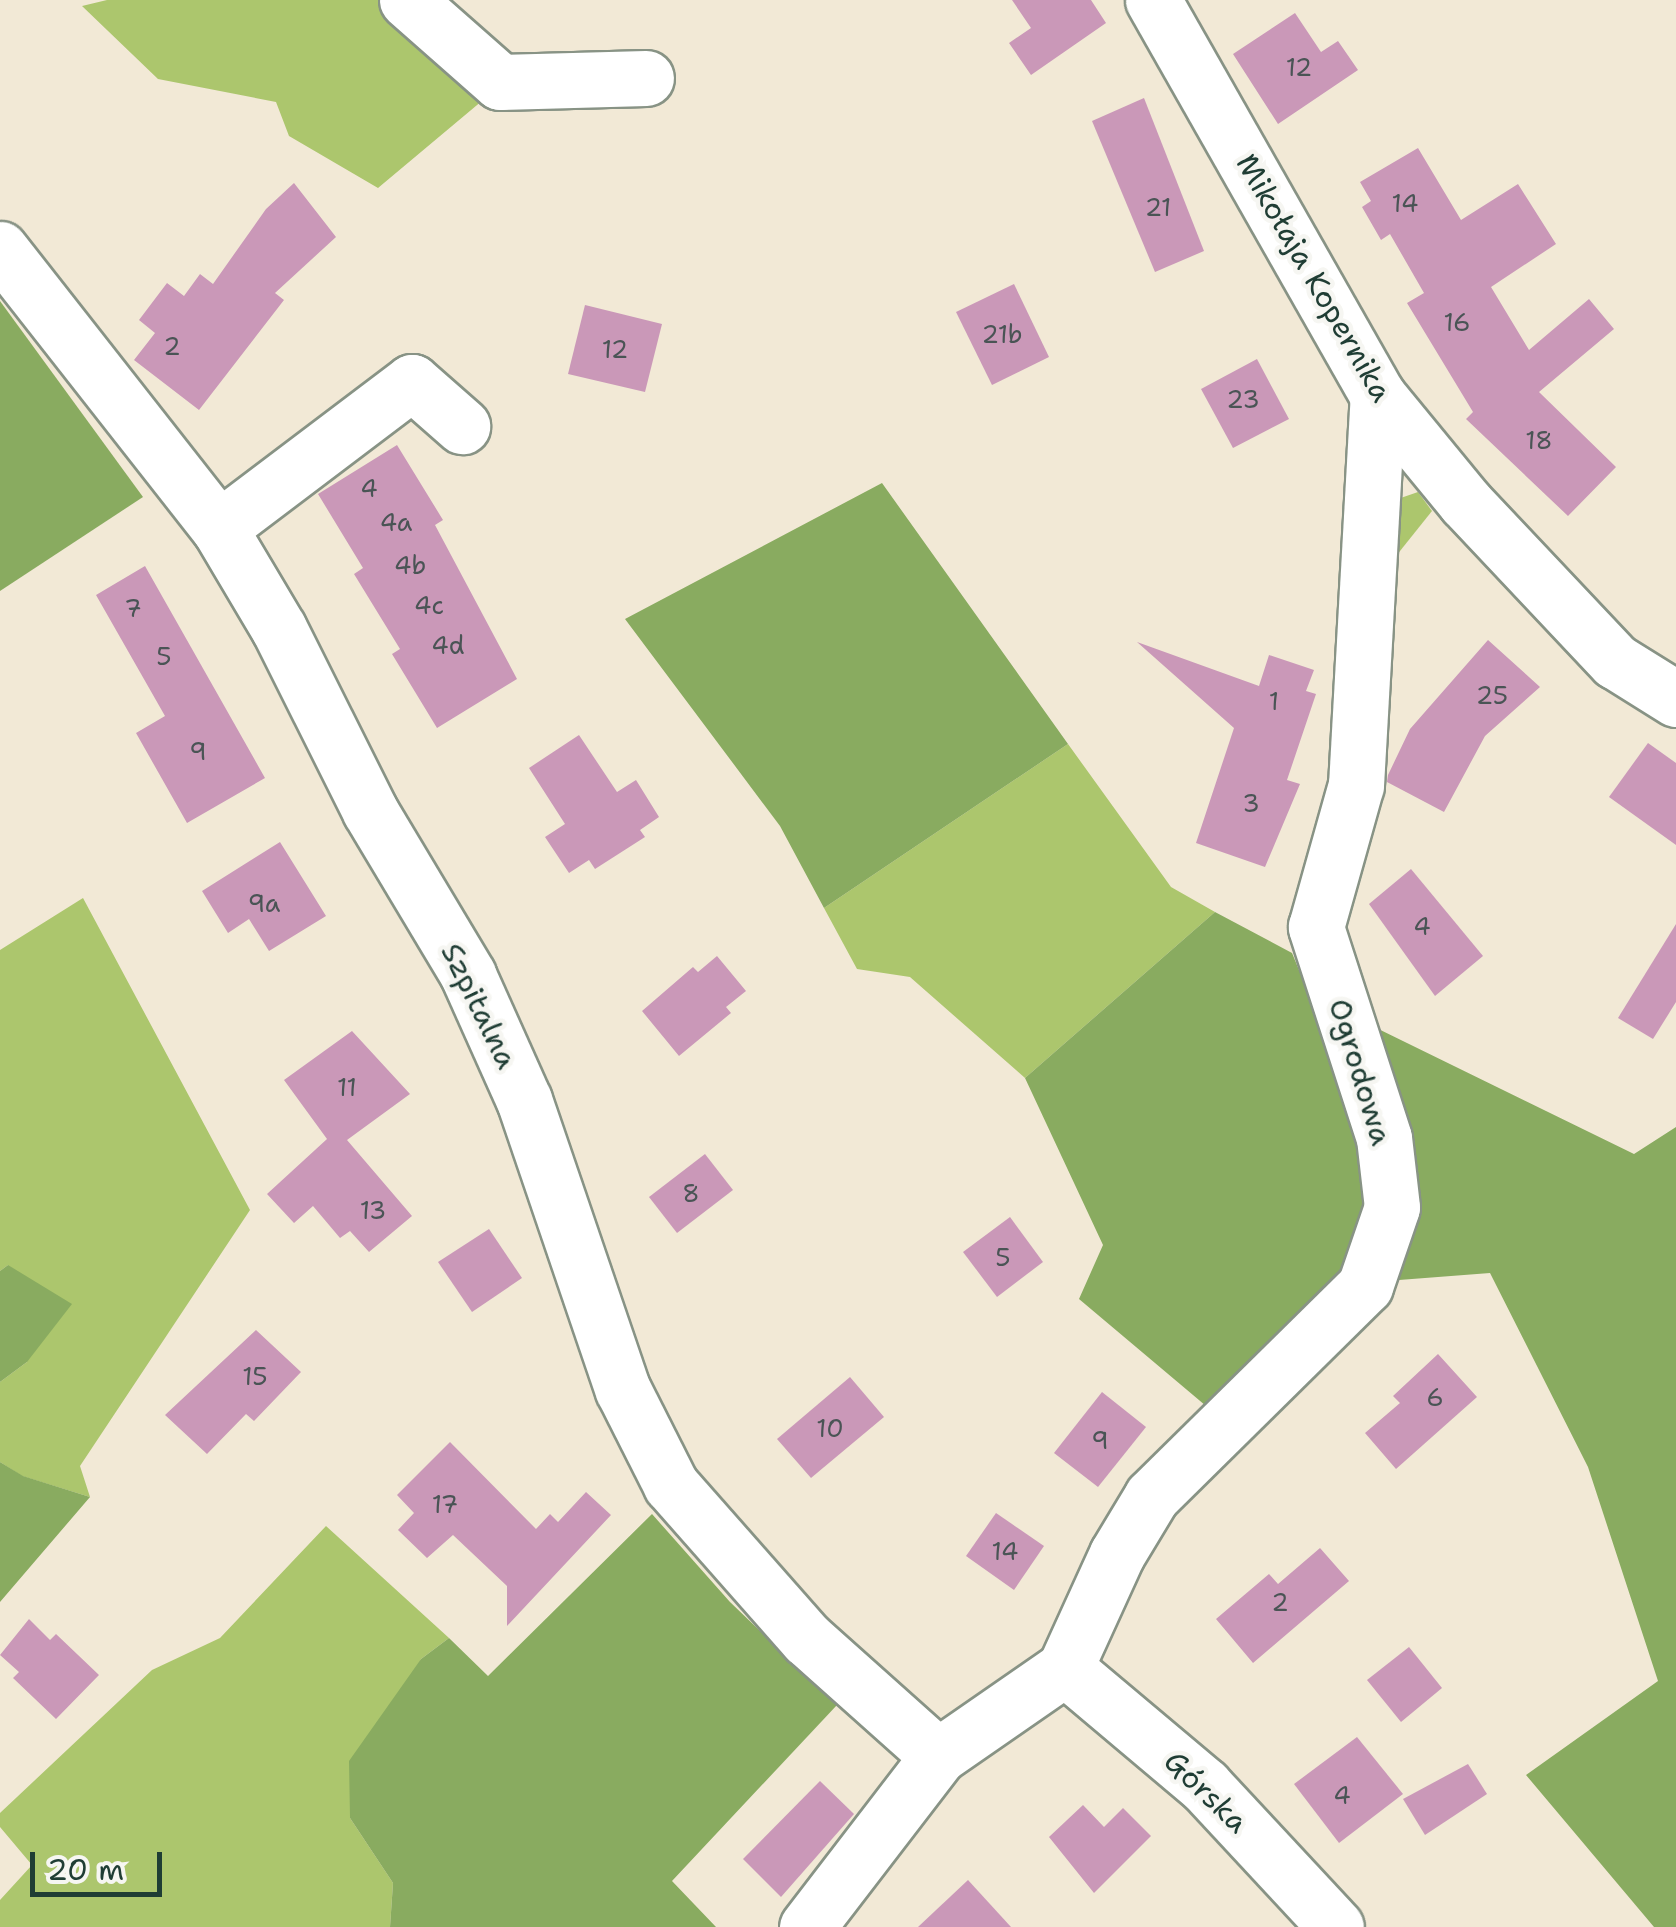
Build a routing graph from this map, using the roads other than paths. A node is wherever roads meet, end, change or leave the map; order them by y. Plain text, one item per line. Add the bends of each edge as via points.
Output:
1 (407, 0) edge
2 (1152, 0) edge
3 (646, 78) dead end
4 (0, 249) edge
5 (1378, 396) junction
6 (462, 426) dead end
7 (219, 528) junction
8 (1676, 699) edge
9 (1066, 1668) junction
10 (938, 1756) junction
11 (808, 1927) edge
12 (1336, 1927) edge

1 - 3 street via 500,82
2 - 5 street, Mikołaja Kopernika
4 - 7 street, Szpitalna
5 - 8 street, Mikołaja Kopernika via 1465,502 1615,661
5 - 9 street, Ogrodowa via 1356,785 1316,928 1384,1138 1392,1207 1365,1286 1152,1496 1117,1554
6 - 7 street via 412,382
7 - 10 street, Szpitalna via 370,811 468,974 524,1100 648,1448 726,1554 806,1638
9 - 10 street
9 - 12 street, Górska via 1205,1786
10 - 11 street

